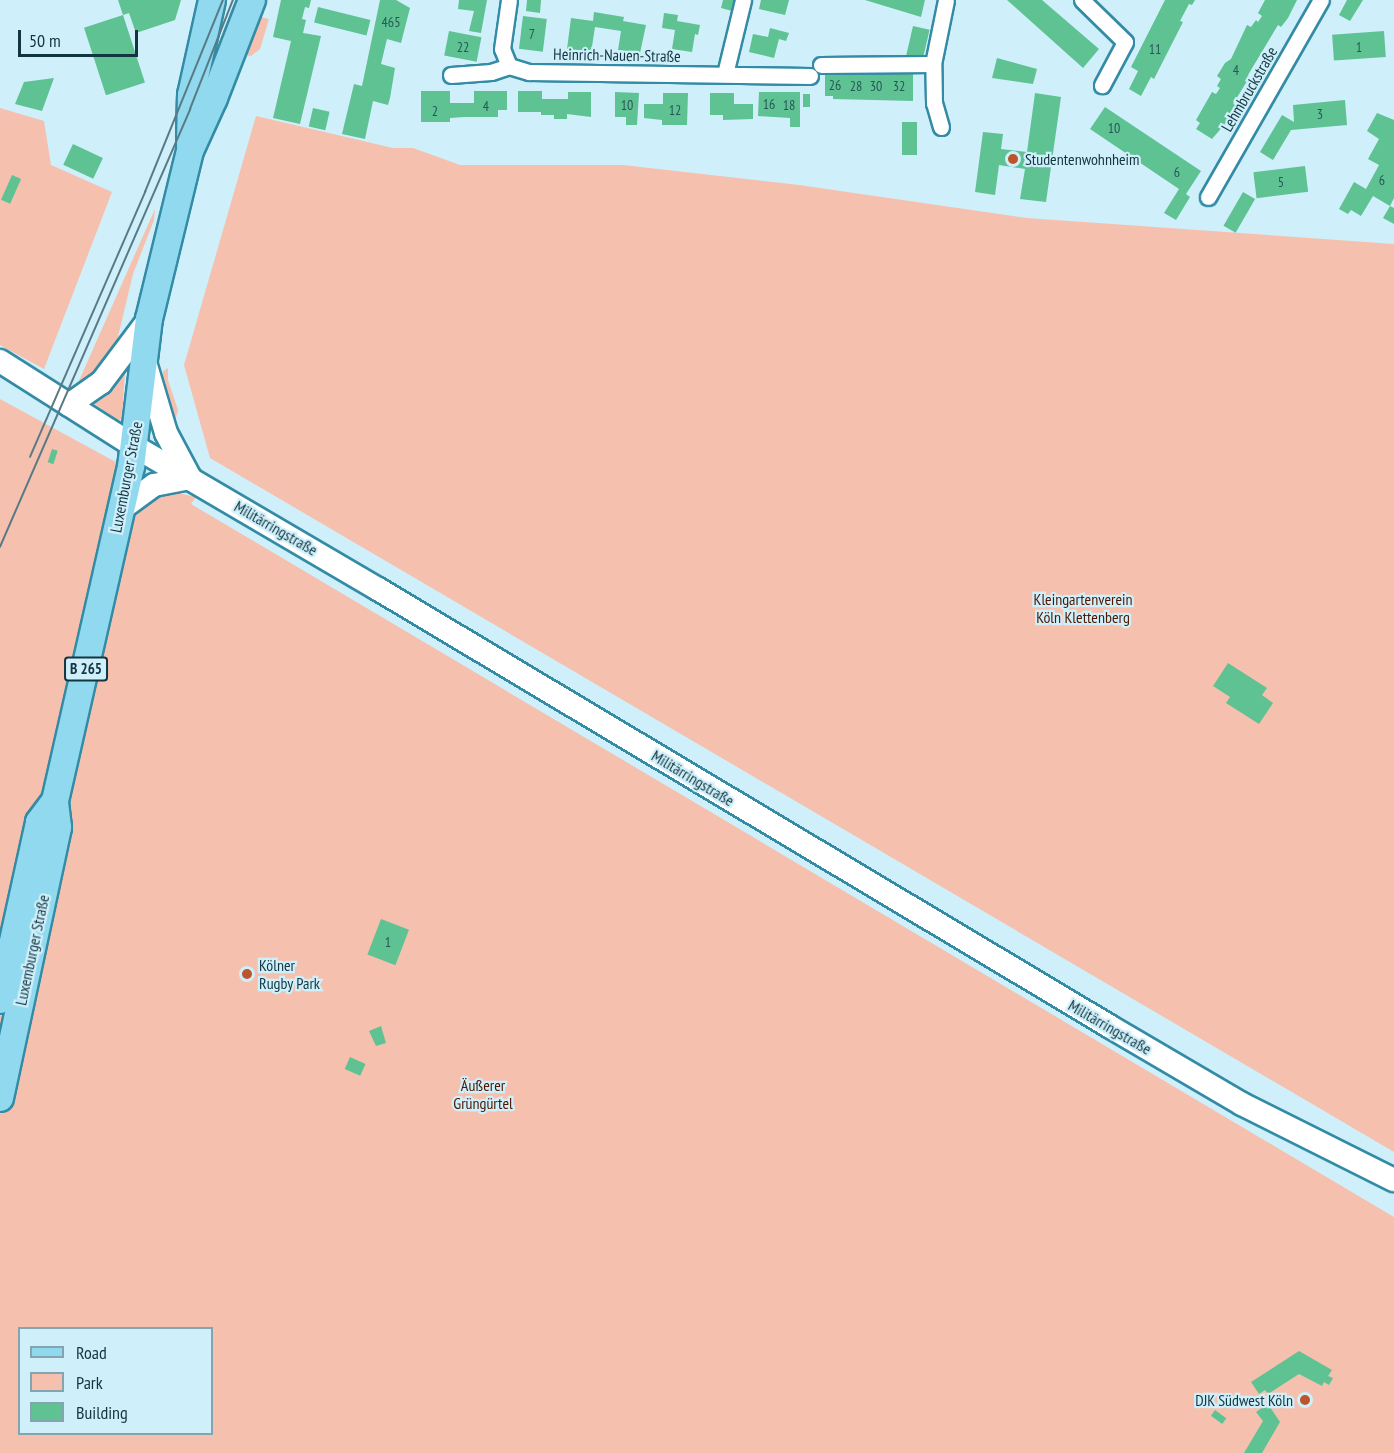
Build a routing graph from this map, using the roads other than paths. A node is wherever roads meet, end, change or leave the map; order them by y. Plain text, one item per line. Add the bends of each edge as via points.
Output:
1 (212, 0) edge
2 (252, 0) edge
3 (509, 0) edge
4 (743, 0) edge
5 (946, 0) edge
6 (1082, 0) edge
7 (1321, 0) edge
8 (821, 64) dead end
9 (933, 64) junction
10 (509, 66) junction
11 (725, 74) junction
12 (451, 75) dead end
13 (810, 76) dead end
14 (1102, 85) dead end
15 (941, 127) dead end
16 (190, 151) junction
17 (1208, 196) dead end
18 (149, 319) junction
19 (144, 358) junction
20 (0, 362) edge
21 (69, 405) junction
22 (134, 446) junction
23 (190, 478) junction
24 (121, 509) junction
25 (55, 801) junction
26 (0, 1000) edge
27 (0, 1098) edge
28 (1394, 1180) edge

1 - 16 main road, Luxemburger Straße / B 265 via 191,95
2 - 16 main road, Luxemburger Straße / B 265
3 - 10 street via 502,49
4 - 11 street
5 - 9 street
6 - 14 street via 1125,42
7 - 17 street, Lehmbruckstraße
8 - 9 street
9 - 15 street via 934,103
10 - 11 street, Heinrich-Nauen-Straße via 529,72
10 - 12 street via 491,72
11 - 13 street, Heinrich-Nauen-Straße
16 - 18 main road, Luxemburger Straße / B 265
18 - 19 main road, Luxemburger Straße / B 265
18 - 21 main road via 100,383
19 - 22 main road, Luxemburger Straße / B 265
19 - 23 main road via 166,433
20 - 21 main road, Militärringstraße
21 - 22 main road, Militärringstraße
22 - 23 main road, Militärringstraße
22 - 24 main road, Luxemburger Straße / B 265
23 - 24 main road via 154,485
23 - 28 main road, Militärringstraße via 1242,1104
24 - 25 main road, Luxemburger Straße / B 265
25 - 26 main road, Luxemburger Straße / B 265 via 39,822
25 - 27 main road, Luxemburger Straße / B 265 via 58,827

